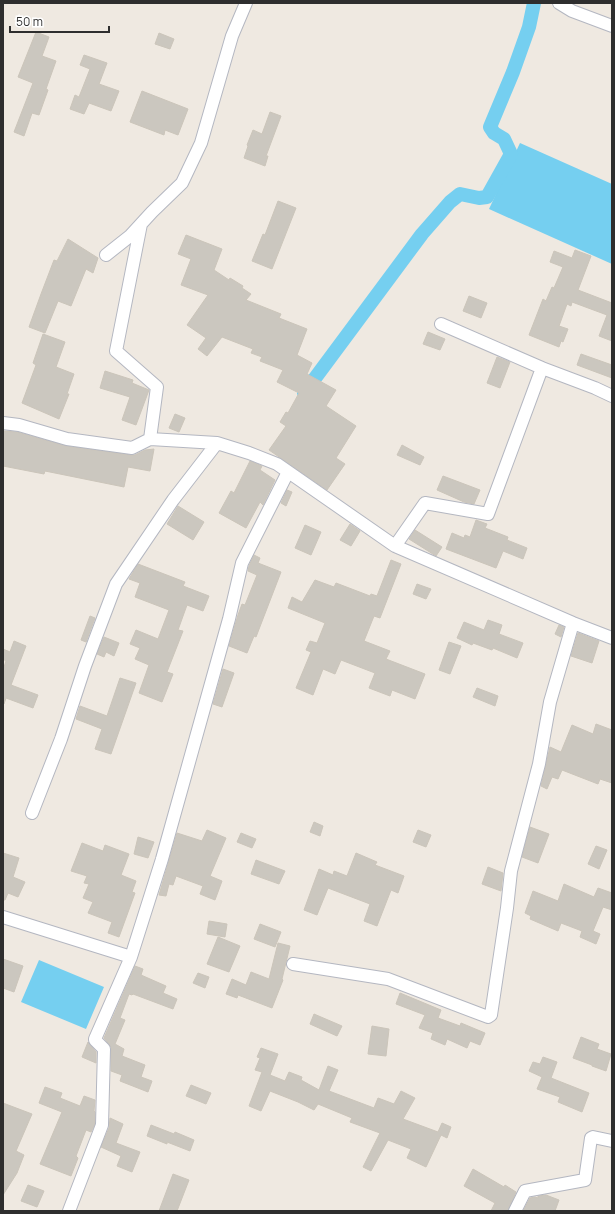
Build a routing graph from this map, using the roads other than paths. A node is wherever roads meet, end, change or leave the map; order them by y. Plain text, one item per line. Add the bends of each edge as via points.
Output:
1 (246, 3) edge
2 (559, 3) edge
3 (612, 26) edge
4 (141, 224) junction
5 (106, 255) dead end
6 (441, 324) dead end
7 (542, 368) junction
8 (612, 396) edge
9 (3, 423) edge
10 (150, 440) junction
11 (217, 443) junction
12 (288, 472) junction
13 (395, 546) junction
14 (573, 623) junction
15 (612, 638) edge
16 (32, 813) dead end
17 (3, 917) edge
18 (132, 957) junction
19 (293, 964) dead end
20 (612, 1141) edge
21 (69, 1211) edge
22 (515, 1211) edge

1 - 4 street via 232,36 201,142 182,184
2 - 3 street via 572,11
4 - 5 street
4 - 10 street via 116,351 157,387
6 - 7 street
7 - 8 street
7 - 13 street via 488,514 425,503
9 - 10 street via 67,439 132,448
10 - 11 street
11 - 12 street via 277,464
11 - 16 street via 173,500 116,584
12 - 13 street
12 - 18 street via 242,563 229,619 162,859
13 - 14 street
14 - 15 street
14 - 19 street via 550,702 539,764 511,871 490,1015 488,1017 388,979
17 - 18 street
18 - 21 street via 95,1039 104,1049 102,1125
20 - 22 street via 591,1138 586,1180 525,1190

